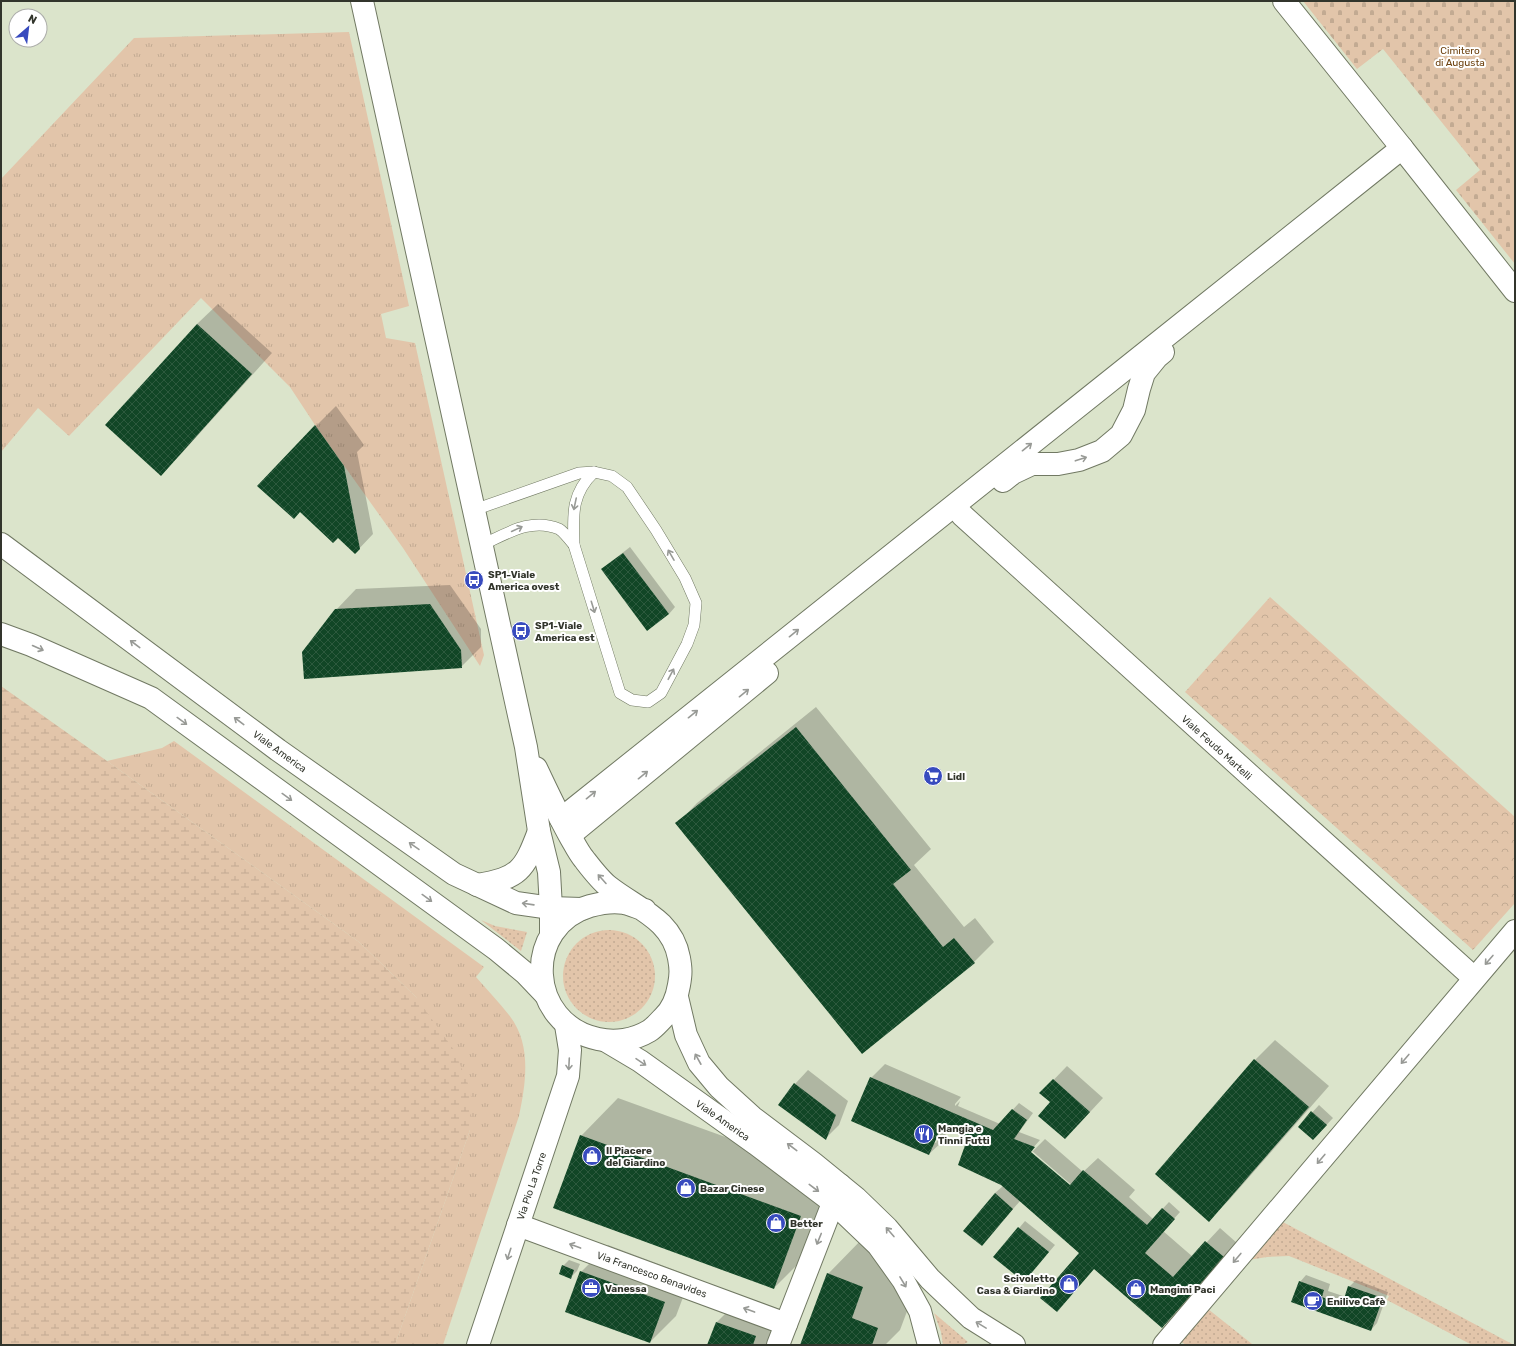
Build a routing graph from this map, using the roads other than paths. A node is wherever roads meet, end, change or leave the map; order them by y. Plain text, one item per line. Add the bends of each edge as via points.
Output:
1 (362, 1) edge
2 (1284, 1) edge
3 (1406, 153) junction
4 (1515, 290) edge
5 (594, 472) junction
6 (474, 510) junction
7 (962, 515) junction
8 (1, 544) edge
9 (482, 545) junction
10 (574, 545) junction
11 (1, 634) edge
12 (526, 747) junction
13 (565, 827) junction
14 (539, 831) junction
15 (477, 885) junction
16 (551, 908) junction
17 (581, 909) junction
18 (645, 910) junction
19 (1515, 931) edge
20 (551, 935) junction
21 (1474, 978) junction
22 (545, 994) junction
23 (677, 997) junction
24 (566, 1025) junction
25 (608, 1042) junction
26 (837, 1193) junction
27 (518, 1225) junction
28 (786, 1324) junction
29 (478, 1345) edge
30 (778, 1345) edge
31 (929, 1345) edge
32 (1014, 1345) edge
33 (1164, 1345) edge

1 - 6 street
2 - 3 street
3 - 4 street
7 -> 3 street via 1013,473 1032,464 1058,464 1079,460 1102,451 1121,435 1134,410 1144,373 1157,357
13 -> 3 street
5 - 6 lane via 579,473
5 -> 10 lane via 584,482 575,503
10 -> 5 lane via 620,693 632,700 648,702 661,693 688,644 694,625 696,602 685,578 627,487 612,476
6 - 9 street
13 -> 7 street
7 - 21 street, Viale Feudo Martelli
15 -> 8 street, Viale America via 454,874 278,750
9 -> 10 lane via 524,526 540,525 560,530
9 - 12 street
11 -> 22 street via 151,698 496,948
12 - 13 street
12 - 14 street
18 -> 13 street via 608,886 582,858
14 - 15 street via 530,856 516,874 499,881
14 - 16 street via 549,872
16 -> 15 street, Viale America via 516,903
16 - 17 street, Viale America
16 - 20 street
17 - 18 street via 602,902 624,903
17 - 20 street via 564,920
18 - 23 street via 665,926 677,948 682,972
19 -> 21 street
20 - 22 street via 543,954 541,974
21 -> 33 street
22 - 24 street via 554,1011
23 - 25 street via 666,1016 650,1031 630,1039
26 -> 23 street, Viale America via 719,1087 699,1063 686,1036
24 - 25 street via 586,1037
24 -> 27 street, Via Pio La Torre via 570,1050 568,1076
25 -> 26 street, Viale America via 640,1061 750,1139
26 -> 28 street
26 -> 31 street, Viale America via 903,1280 920,1311
32 -> 26 street, Viale America via 970,1318 930,1279 887,1228
28 -> 27 street, Via Francesco Benavides
27 -> 29 street, Via Pio La Torre
28 - 30 street

